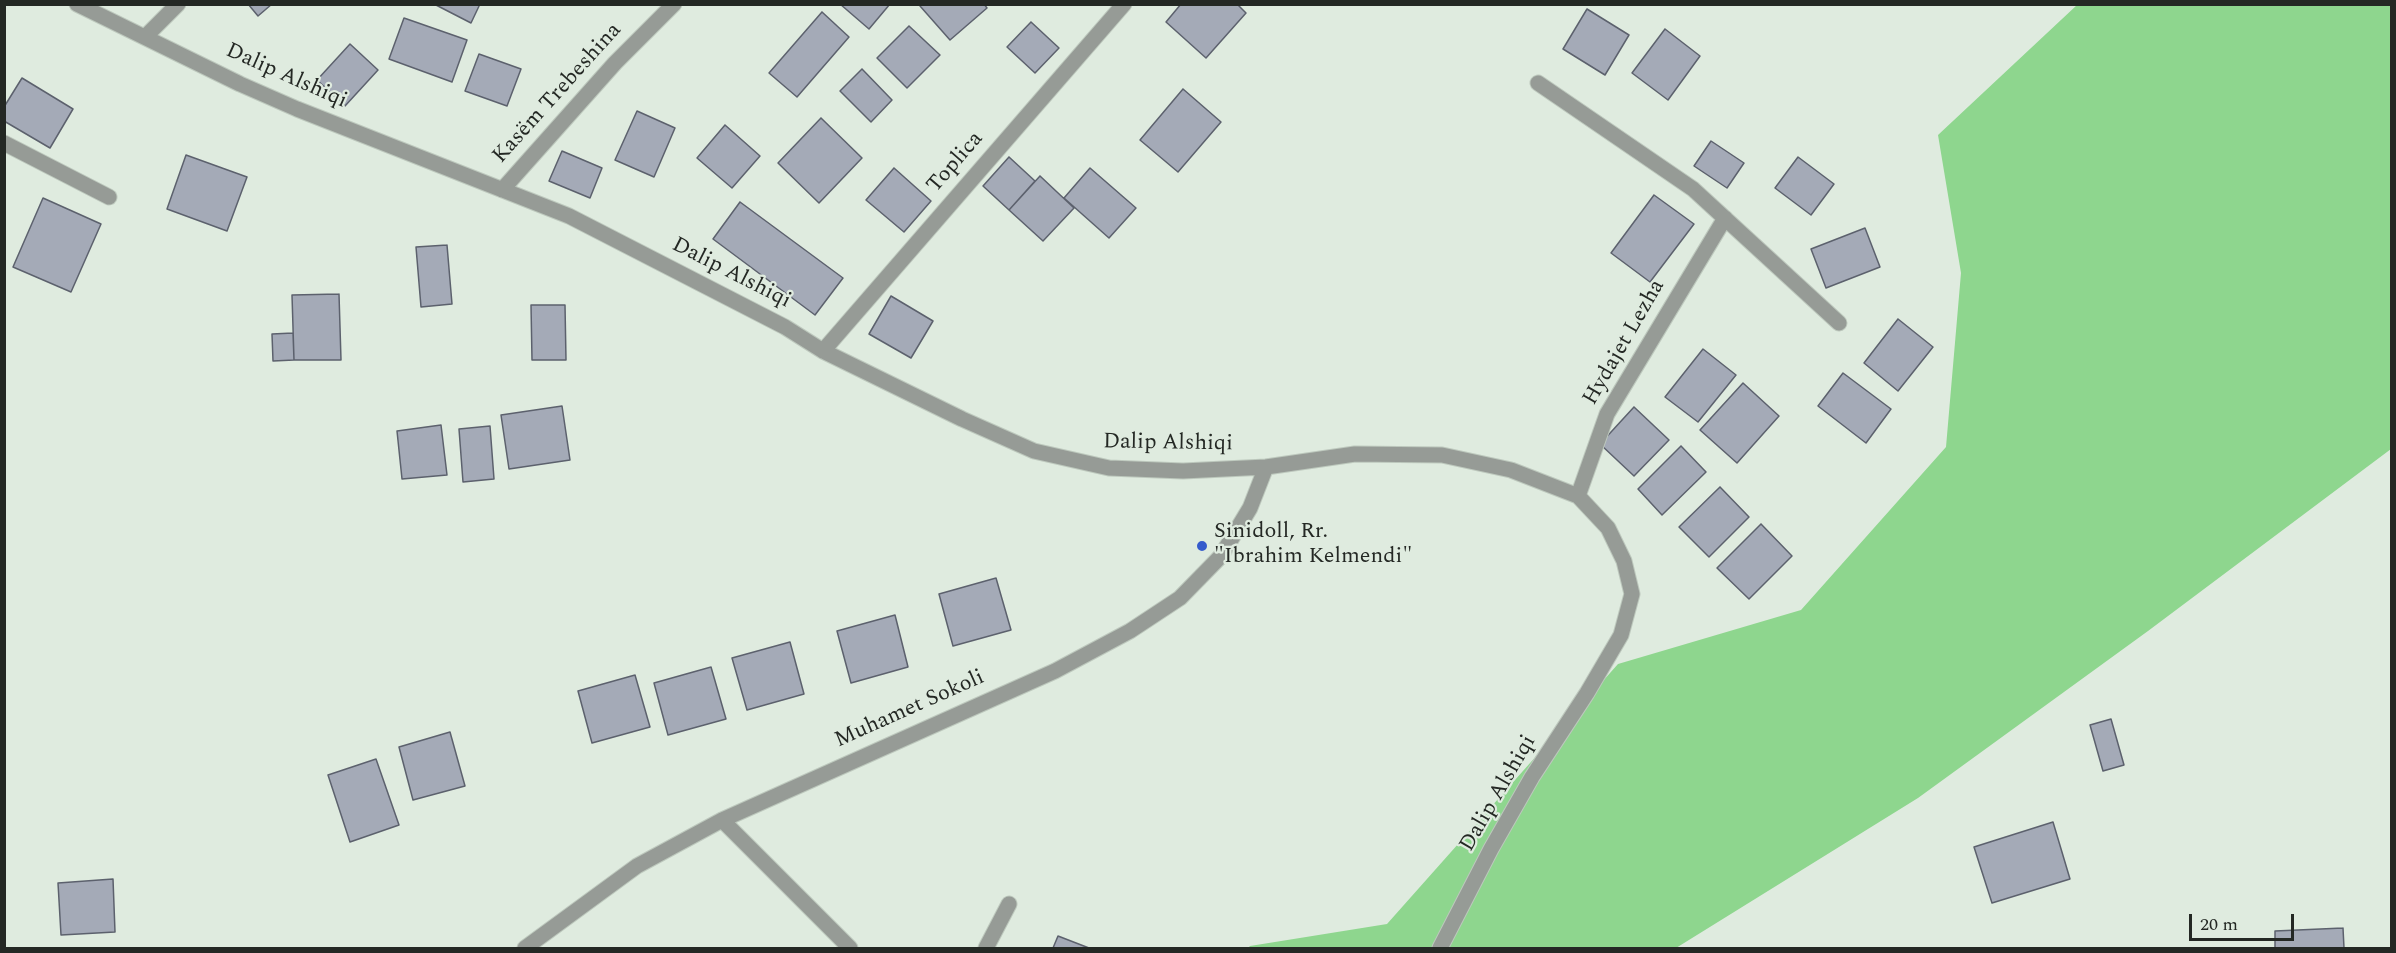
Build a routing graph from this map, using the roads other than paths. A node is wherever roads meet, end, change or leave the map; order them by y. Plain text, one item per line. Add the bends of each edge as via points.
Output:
1 (77, 4) edge
2 (178, 4) edge
3 (674, 4) edge
4 (1124, 4) edge
5 (145, 37) junction
6 (1538, 83) dead end
7 (4, 143) edge
8 (502, 190) junction
9 (108, 197) dead end
10 (1725, 218) junction
11 (1839, 323) dead end
12 (823, 351) junction
13 (1266, 467) junction
14 (1578, 496) junction
15 (722, 820) junction
16 (1009, 904) dead end
17 (525, 948) edge
18 (850, 948) edge
19 (986, 948) edge
20 (1440, 948) edge

1 - 5 street, Dalip Alshiqi
2 - 5 street
3 - 8 street, Kasëm Trebeshina via 615,63
4 - 12 street, Toplica
5 - 8 street, Dalip Alshiqi via 297,109
6 - 10 street via 1694,189
7 - 9 street
8 - 12 street, Dalip Alshiqi via 569,216 786,327
10 - 11 street
10 - 14 street, Hydajet Lezha via 1607,414
12 - 13 street, Dalip Alshiqi via 1034,451 1109,468 1183,471
13 - 14 street, Dalip Alshiqi via 1355,454 1442,455 1511,470
13 - 15 street, Muhamet Sokoli via 1250,508 1221,556 1180,598 1130,631 1055,671
14 - 20 street, Dalip Alshiqi via 1608,528 1624,561 1632,594 1621,635 1532,777
15 - 17 street, Muhamet Sokoli via 637,866
15 - 18 street
16 - 19 street

